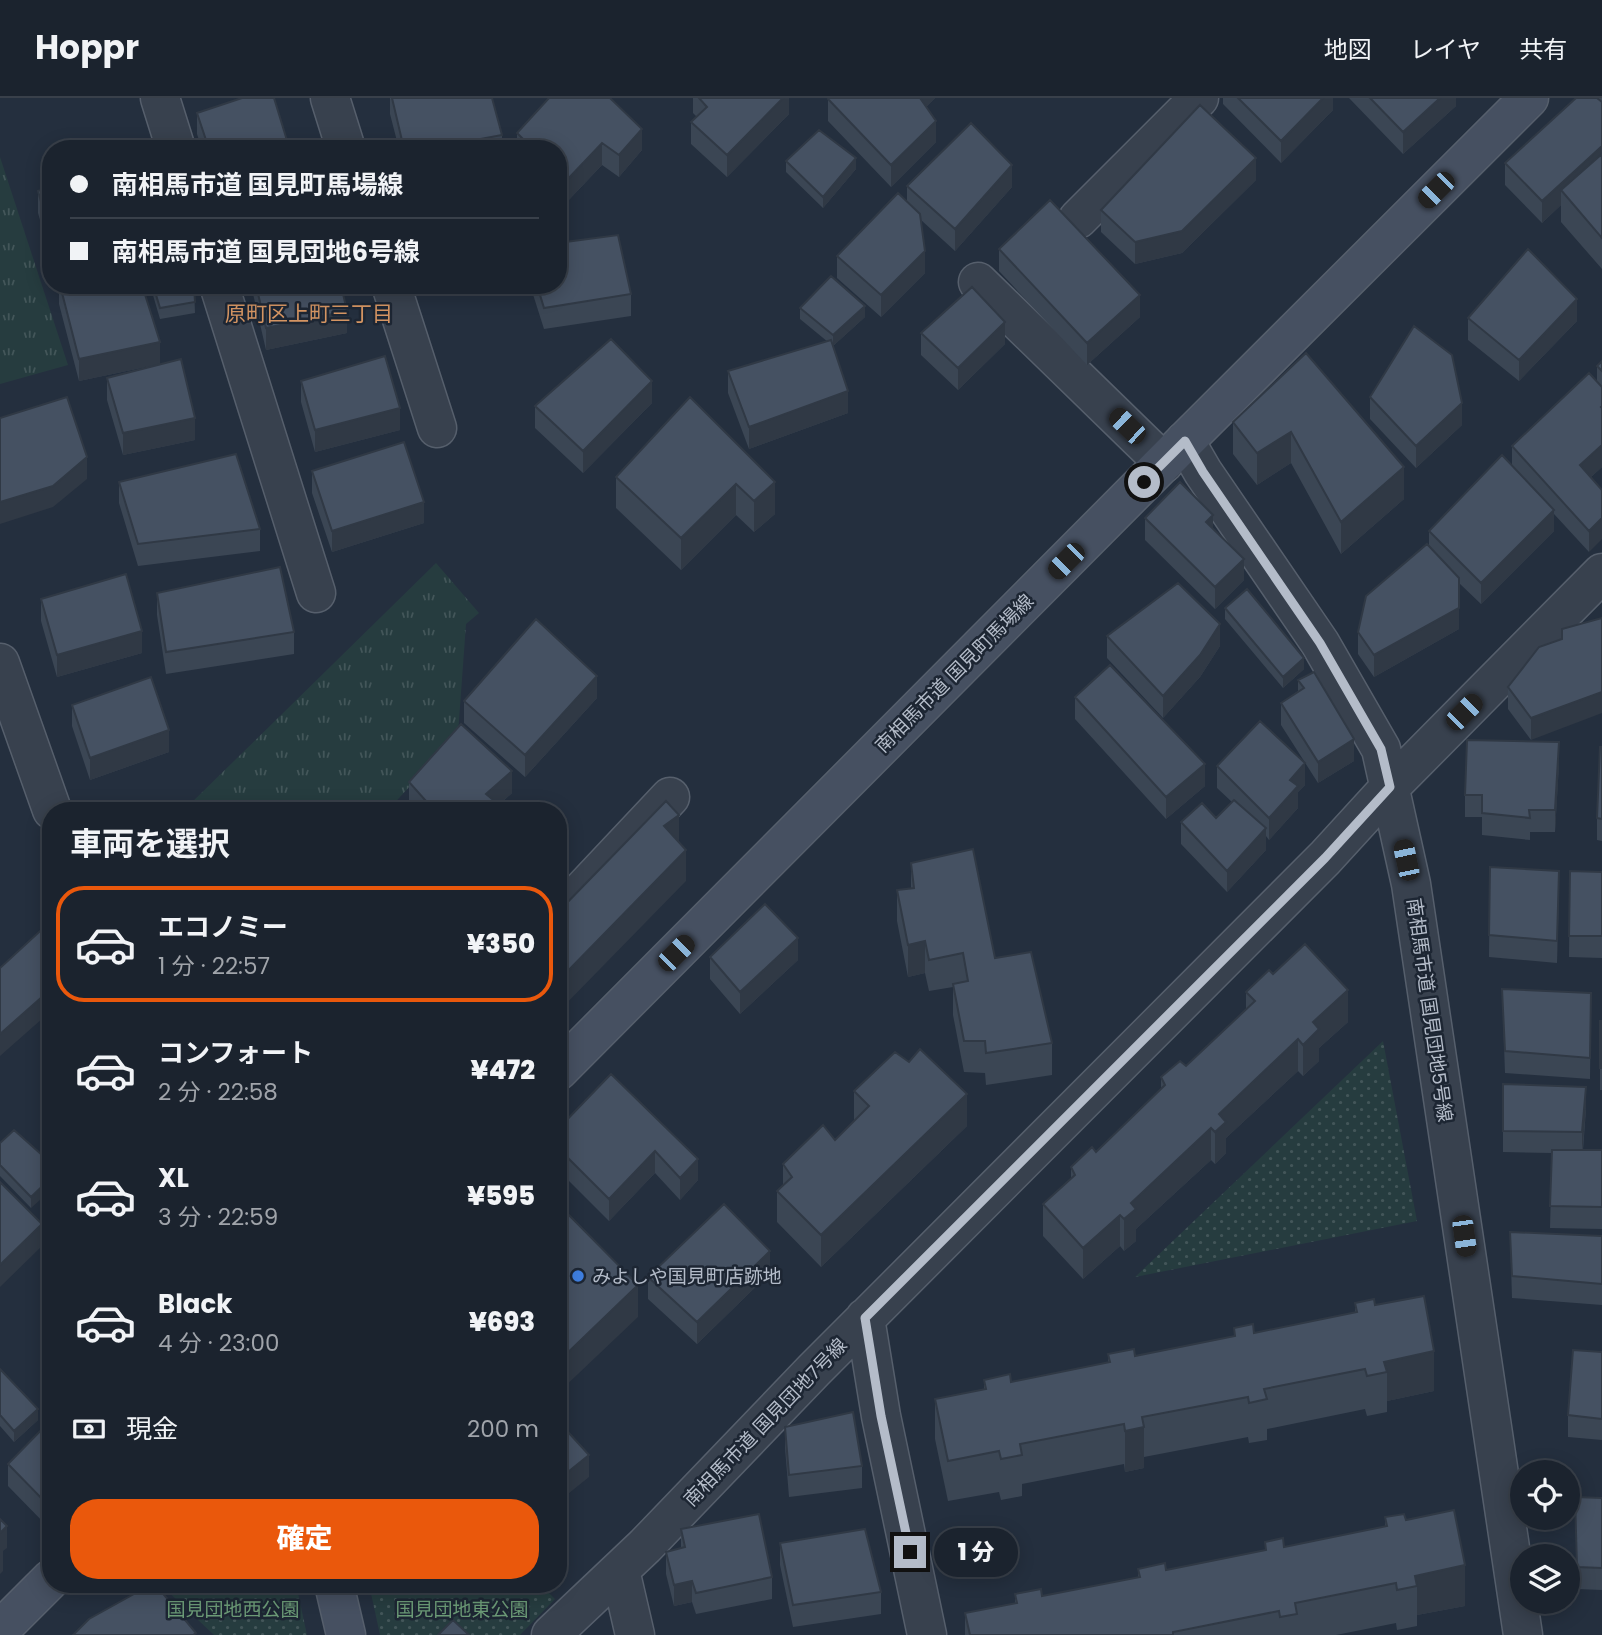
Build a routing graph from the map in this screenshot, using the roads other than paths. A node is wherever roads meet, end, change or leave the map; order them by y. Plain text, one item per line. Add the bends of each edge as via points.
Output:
1 (160, 98) edge
2 (330, 98) edge
3 (1199, 98) edge
4 (1529, 98) edge
5 (173, 140) edge
6 (343, 140) edge
7 (1078, 219) dead end
8 (978, 282) dead end
9 (222, 294) edge
10 (394, 294) edge
11 (437, 428) dead end
12 (1174, 452) junction
13 (1602, 573) edge
14 (316, 593) dead end
15 (0, 663) edge
16 (1390, 787) junction
17 (670, 797) dead end
18 (49, 802) edge
19 (567, 906) edge
20 (567, 1062) edge
21 (865, 1318) junction
22 (620, 1570) junction
23 (42, 1588) edge
24 (336, 1593) edge
25 (0, 1630) edge
26 (345, 1635) edge
27 (551, 1635) edge
28 (635, 1635) edge
29 (928, 1635) edge
30 (1523, 1635) edge

1 - 5 street
2 - 6 street
3 - 7 street
4 - 12 street, 南相馬市道 国見町馬場線
8 - 12 street, 南相馬市道 国見団地5号線
9 - 14 street
10 - 11 street
12 - 16 street, 南相馬市道 国見団地5号線 via 1203,472 1326,655 1381,749
12 - 20 street, 南相馬市道 国見町馬場線
13 - 16 street, 南相馬市道 国見団地7号線
15 - 18 street
16 - 21 street, 南相馬市道 国見団地7号線 via 1325,858
16 - 30 street, 南相馬市道 国見団地5号線 via 1411,884
17 - 19 street
21 - 22 street, 南相馬市道 国見団地7号線
21 - 29 street
22 - 27 street, 南相馬市道 国見団地7号線
22 - 28 street
23 - 25 street
24 - 26 street

